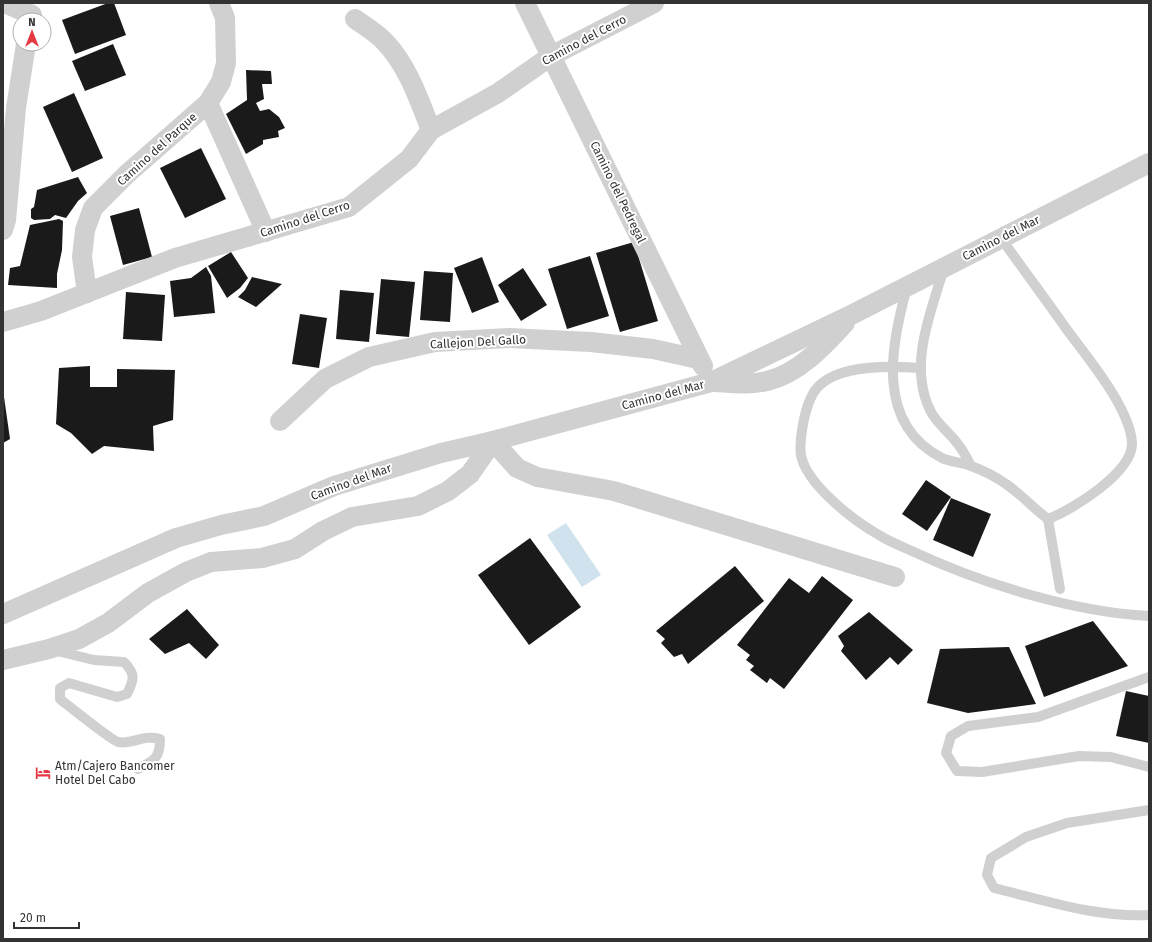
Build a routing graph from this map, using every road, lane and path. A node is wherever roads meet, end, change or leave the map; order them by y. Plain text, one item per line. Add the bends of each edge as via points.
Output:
1 (5, 3) edge
2 (219, 3) edge
3 (525, 3) edge
4 (654, 3) edge
5 (30, 12) edge
6 (355, 19) dead end
7 (25, 52) edge
8 (551, 56) junction
9 (208, 103) junction
10 (431, 130) junction
11 (1149, 163) edge
12 (3, 230) edge
13 (266, 232) junction
14 (1001, 238) junction
15 (944, 268) junction
16 (907, 287) junction
17 (87, 293) junction
18 (3, 322) edge
19 (698, 359) junction
20 (893, 366) junction
21 (920, 368) junction
22 (711, 382) junction
23 (280, 421) dead end
24 (493, 441) junction
25 (971, 466) junction
26 (1048, 519) junction
27 (895, 577) dead end
28 (1060, 588) dead end
29 (3, 614) edge
30 (1149, 616) edge
31 (49, 649) junction
32 (3, 660) edge
33 (1149, 677) edge
34 (1149, 767) edge
35 (138, 769) dead end
36 (1149, 810) edge
37 (1149, 915) edge

1 - 5 street
2 - 9 street, Camino del Parque via 224,18 226,63 220,82
3 - 8 street, Camino del Pedregal
4 - 8 street, Camino del Cerro
6 - 10 street via 385,41 401,62
7 - 12 street
8 - 10 street, Camino del Cerro via 498,92
8 - 19 street, Camino del Pedregal via 635,224
9 - 13 street
9 - 17 street, Camino del Parque via 127,174 93,208 85,230 82,257
10 - 13 street, Camino del Cerro via 409,159 349,207
11 - 14 street, Camino del Mar
13 - 17 street, Camino del Cerro via 175,258
14 - 15 street, Camino del Mar
14 - 26 lane via 1099,373 1116,400 1132,443 1127,458 1108,483 1080,503
15 - 16 street, Camino del Mar
15 - 21 lane via 924,338
16 - 20 lane via 898,320
16 - 22 street, Camino del Mar via 854,314 824,346 793,370 768,381 745,384
17 - 18 street, Camino del Cerro via 41,311
19 - 22 street, Camino del Pedregal
19 - 23 street, Callejon Del Gallo via 653,349 591,342 509,338 435,342 369,357 325,379
20 - 21 lane
20 - 25 lane via 894,392 903,422 920,445 943,459
20 - 30 lane via 861,369 838,375 821,384 807,404 801,430 801,455 815,483 840,508 878,535 940,564 1005,588 1082,607
21 - 25 lane via 930,411 957,443
22 - 24 street, Camino del Mar
24 - 27 street via 517,468 537,477 614,491
24 - 29 street, Camino del Mar via 441,453 334,486 264,516 176,538
24 - 31 street via 470,474 448,491 418,506 352,517 295,549 262,558 211,562 186,572 148,593 79,639
25 - 26 lane via 1006,483
26 - 28 lane
31 - 32 street
31 - 35 lane via 94,660 124,662 132,670 133,682 127,694 117,697 69,683 60,688 59,693 60,699 116,742 128,742 149,736 160,739 160,750 156,759
33 - 34 lane via 1038,717 968,726 951,736 946,753 957,771 982,772 1079,756 1111,757
36 - 37 lane via 1067,824 1026,837 991,858 987,875 994,888 1104,913

